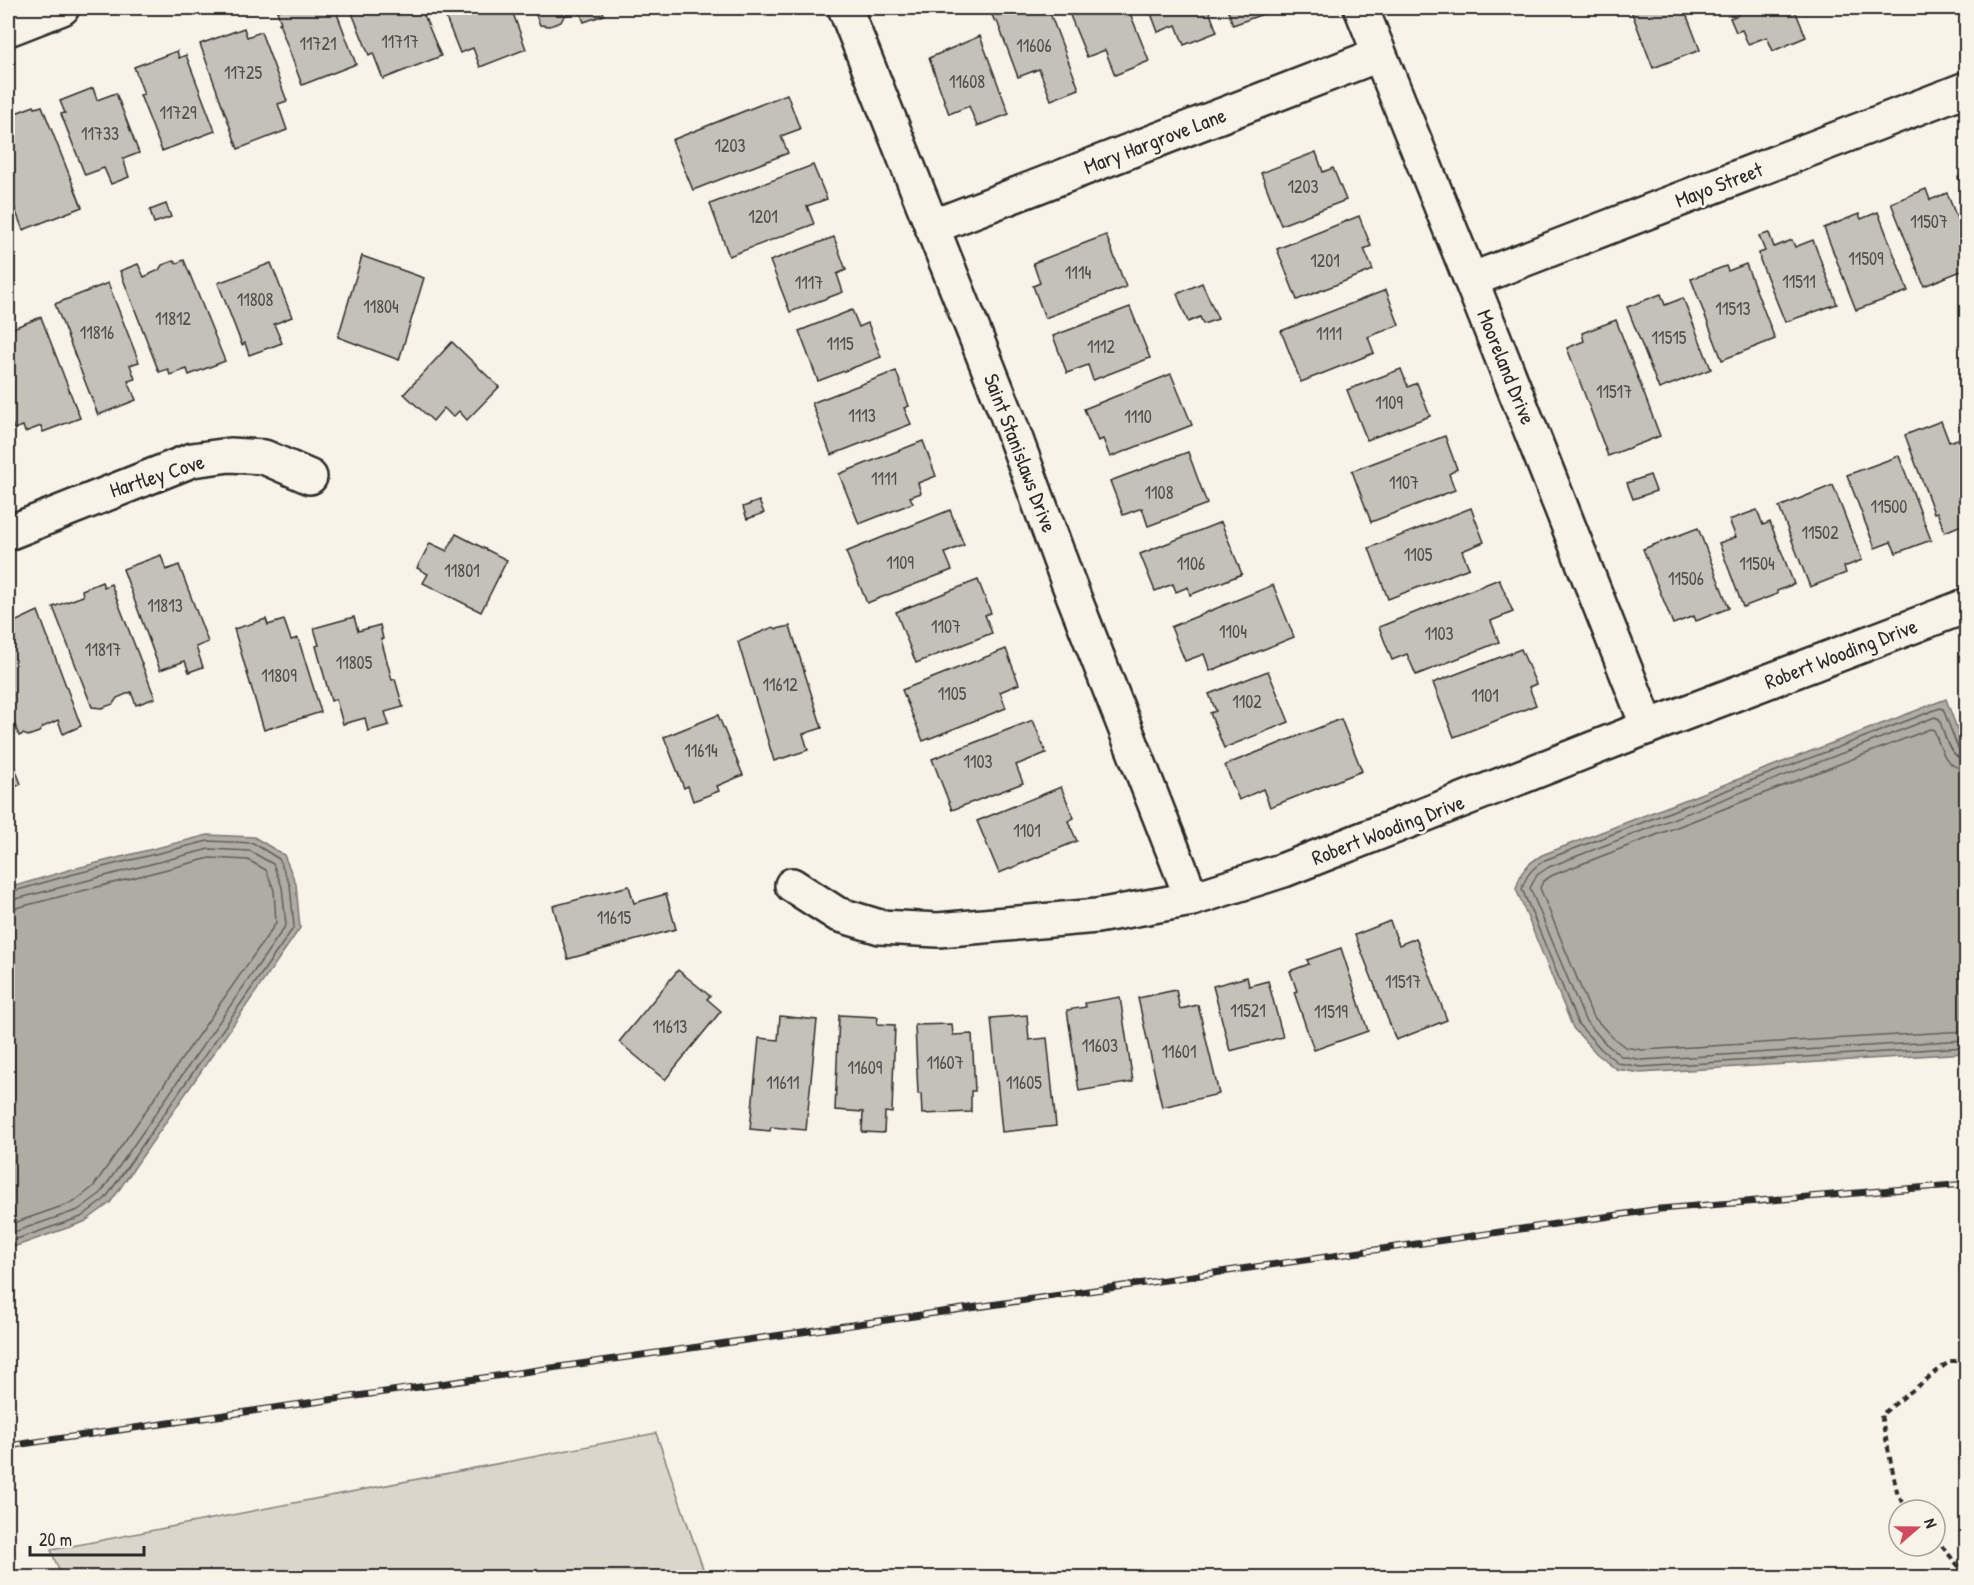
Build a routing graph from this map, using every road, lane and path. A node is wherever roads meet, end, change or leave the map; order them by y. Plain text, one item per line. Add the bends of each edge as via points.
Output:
1 (62, 8) edge
2 (845, 8) edge
3 (1360, 8) edge
4 (8, 29) edge
5 (1378, 55) junction
6 (1966, 90) edge
7 (932, 227) junction
8 (1471, 280) junction
9 (310, 477) dead end
10 (8, 532) edge
11 (1966, 606) edge
12 (1648, 727) junction
13 (792, 885) dead end
14 (1192, 899) junction
15 (1966, 1361) edge
16 (1900, 1498) edge
17 (1947, 1552) edge
18 (1966, 1575) edge

1 - 4 street
2 - 7 street, Saint Stanislaws Drive
3 - 5 street, Mooreland Drive
5 - 7 street, Mary Hargrove Lane
5 - 8 street, Mooreland Drive
6 - 8 street, Mayo Street
7 - 14 street, Saint Stanislaws Drive
8 - 12 street, Mooreland Drive
9 - 10 street, Hartley Cove via 264,457 230,455 192,460
11 - 12 street, Robert Wooding Drive
12 - 14 street, Robert Wooding Drive via 1284,870
13 - 14 street, Robert Wooding Drive via 837,914 880,927 938,930 1097,916
15 - 16 path via 1950,1361 1881,1415
17 - 18 path

